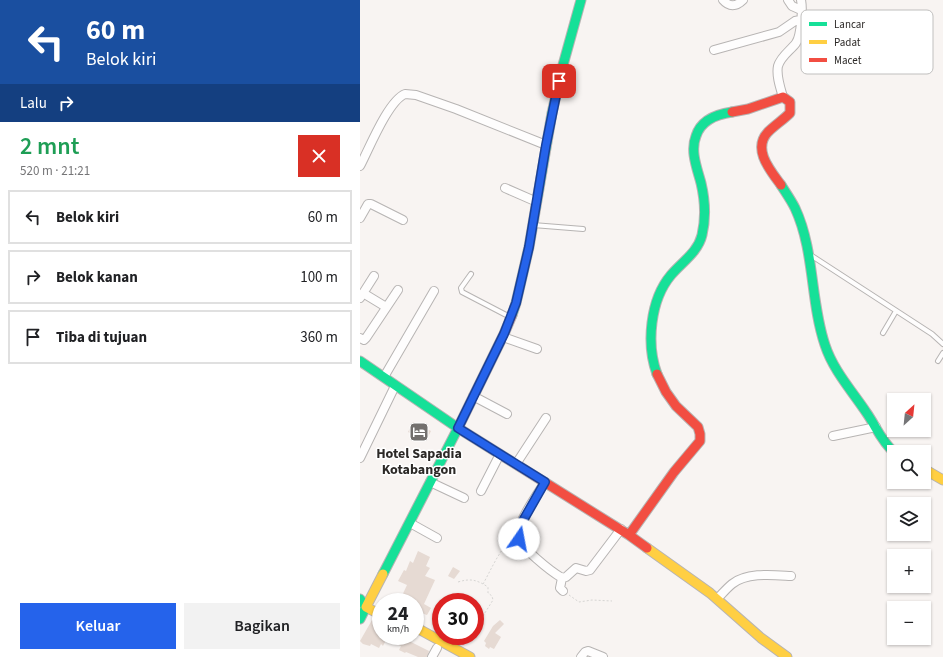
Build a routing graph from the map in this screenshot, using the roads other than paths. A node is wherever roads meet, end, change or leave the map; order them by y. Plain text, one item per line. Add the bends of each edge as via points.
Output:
1 (581, 0) edge
2 (723, 0) edge
3 (742, 0) edge
4 (788, 0) edge
5 (801, 0) edge
6 (801, 10) junction
7 (800, 20) junction
8 (714, 50) dead end
9 (783, 97) junction
10 (546, 145) junction
11 (360, 166) edge
12 (505, 188) dead end
13 (536, 202) junction
14 (360, 218) edge
15 (404, 220) dead end
16 (533, 225) junction
17 (583, 229) dead end
18 (810, 254) junction
19 (471, 274) dead end
20 (374, 276) dead end
21 (398, 290) dead end
22 (434, 290) dead end
23 (362, 296) edge
24 (386, 307) junction
25 (896, 311) junction
26 (512, 318) junction
27 (883, 333) dead end
28 (503, 337) junction
29 (360, 338) edge
30 (943, 344) edge
31 (537, 349) dead end
32 (943, 353) edge
33 (360, 360) edge
34 (938, 361) dead end
35 (384, 377) junction
36 (395, 386) junction
37 (474, 396) junction
38 (507, 414) dead end
39 (546, 418) dead end
40 (876, 427) junction
41 (458, 428) junction
42 (833, 436) dead end
43 (887, 446) edge
44 (500, 454) junction
45 (360, 458) edge
46 (516, 464) junction
47 (931, 473) edge
48 (943, 480) edge
49 (430, 482) junction
50 (545, 482) junction
51 (482, 491) dead end
52 (464, 498) dead end
53 (410, 523) junction
54 (621, 529) junction
55 (629, 535) junction
56 (437, 538) dead end
57 (790, 576) dead end
58 (562, 578) junction
59 (563, 592) road end
60 (717, 599) junction
61 (364, 602) edge
62 (372, 608) edge
63 (360, 619) edge
64 (424, 632) edge
65 (424, 640) edge
66 (437, 648) junction
67 (432, 657) edge
68 (455, 657) edge
69 (470, 657) edge
70 (581, 657) edge
71 (603, 657) edge
72 (787, 657) edge

1 - 10 main road via 563,64
2 - 3 street via 726,4 732,5 739,4
4 - 6 street via 792,6
5 - 6 street
6 - 7 street
7 - 8 street via 779,32
7 - 9 street via 797,42 778,66 777,73
9 - 18 main road via 790,102 790,113 766,134 760,145 763,157 793,204
9 - 55 main road via 714,117 701,127 696,135 693,149 703,195 702,237 696,251 679,266 662,288 650,343 653,360 666,394 684,415 696,424 701,437 700,442 674,472
10 - 11 street via 443,104 405,94 396,100 389,110
10 - 13 main road
12 - 13 street
13 - 16 main road
14 - 15 street via 368,204 371,204
16 - 17 lane
16 - 26 main road
18 - 25 lane
18 - 40 main road via 817,311 825,346
19 - 26 lane via 461,288 462,292
20 - 23 street
21 - 24 street
22 - 35 street
23 - 24 street
24 - 29 street via 366,338
25 - 27 lane
25 - 30 lane
26 - 28 main road
28 - 31 street
28 - 37 main road
32 - 34 lane
33 - 35 main road
35 - 36 main road
36 - 41 main road
36 - 45 street
37 - 38 street
37 - 41 main road
39 - 46 street
40 - 42 street
40 - 43 main road
41 - 44 main road
41 - 49 main road
44 - 46 main road
44 - 51 street
46 - 50 main road
47 - 48 main road
49 - 52 street
49 - 53 main road
50 - 54 main road
50 - 58 street via 520,526 519,539 532,554
53 - 56 street
53 - 61 main road
54 - 55 main road
54 - 58 street via 590,570 586,572 576,568
55 - 60 main road
57 - 60 street via 771,575 740,579
58 - 59 street via 560,588
60 - 72 main road
61 - 62 main road
61 - 63 main road
64 - 69 main road
65 - 66 main road
66 - 67 street
66 - 68 main road
70 - 71 street via 585,652

